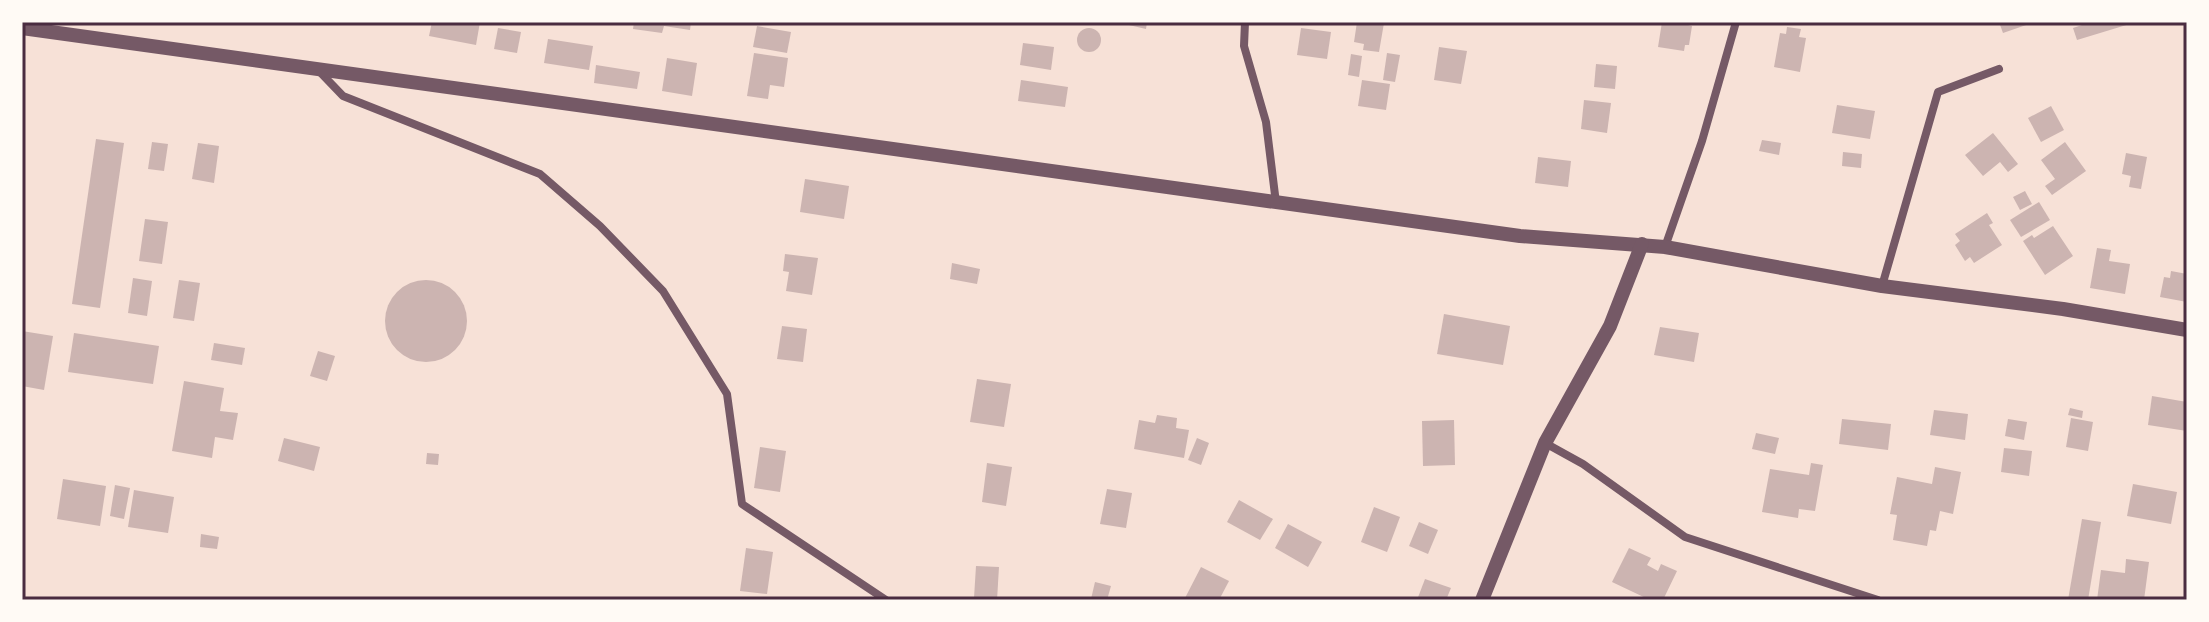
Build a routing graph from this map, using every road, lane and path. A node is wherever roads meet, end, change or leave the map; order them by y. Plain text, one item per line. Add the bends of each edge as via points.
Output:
1 (1245, 22) edge
2 (1736, 22) edge
3 (22, 28) edge
4 (1999, 69) dead end
5 (319, 70) junction
6 (1277, 204) junction
7 (1642, 244) junction
8 (1665, 247) junction
9 (1882, 286) junction
10 (2187, 330) edge
11 (1545, 443) junction
12 (886, 600) edge
13 (1482, 600) edge
14 (1878, 600) edge

1 - 6 street via 1244,46 1266,122
2 - 8 street
3 - 5 street
4 - 9 street via 1938,92
5 - 6 street
5 - 12 street via 343,96 540,174 600,226 663,291 727,394 742,504
6 - 7 street via 1520,236
7 - 8 street
7 - 11 street via 1610,326
8 - 9 street
9 - 10 street
11 - 13 street
11 - 14 street via 1685,537

